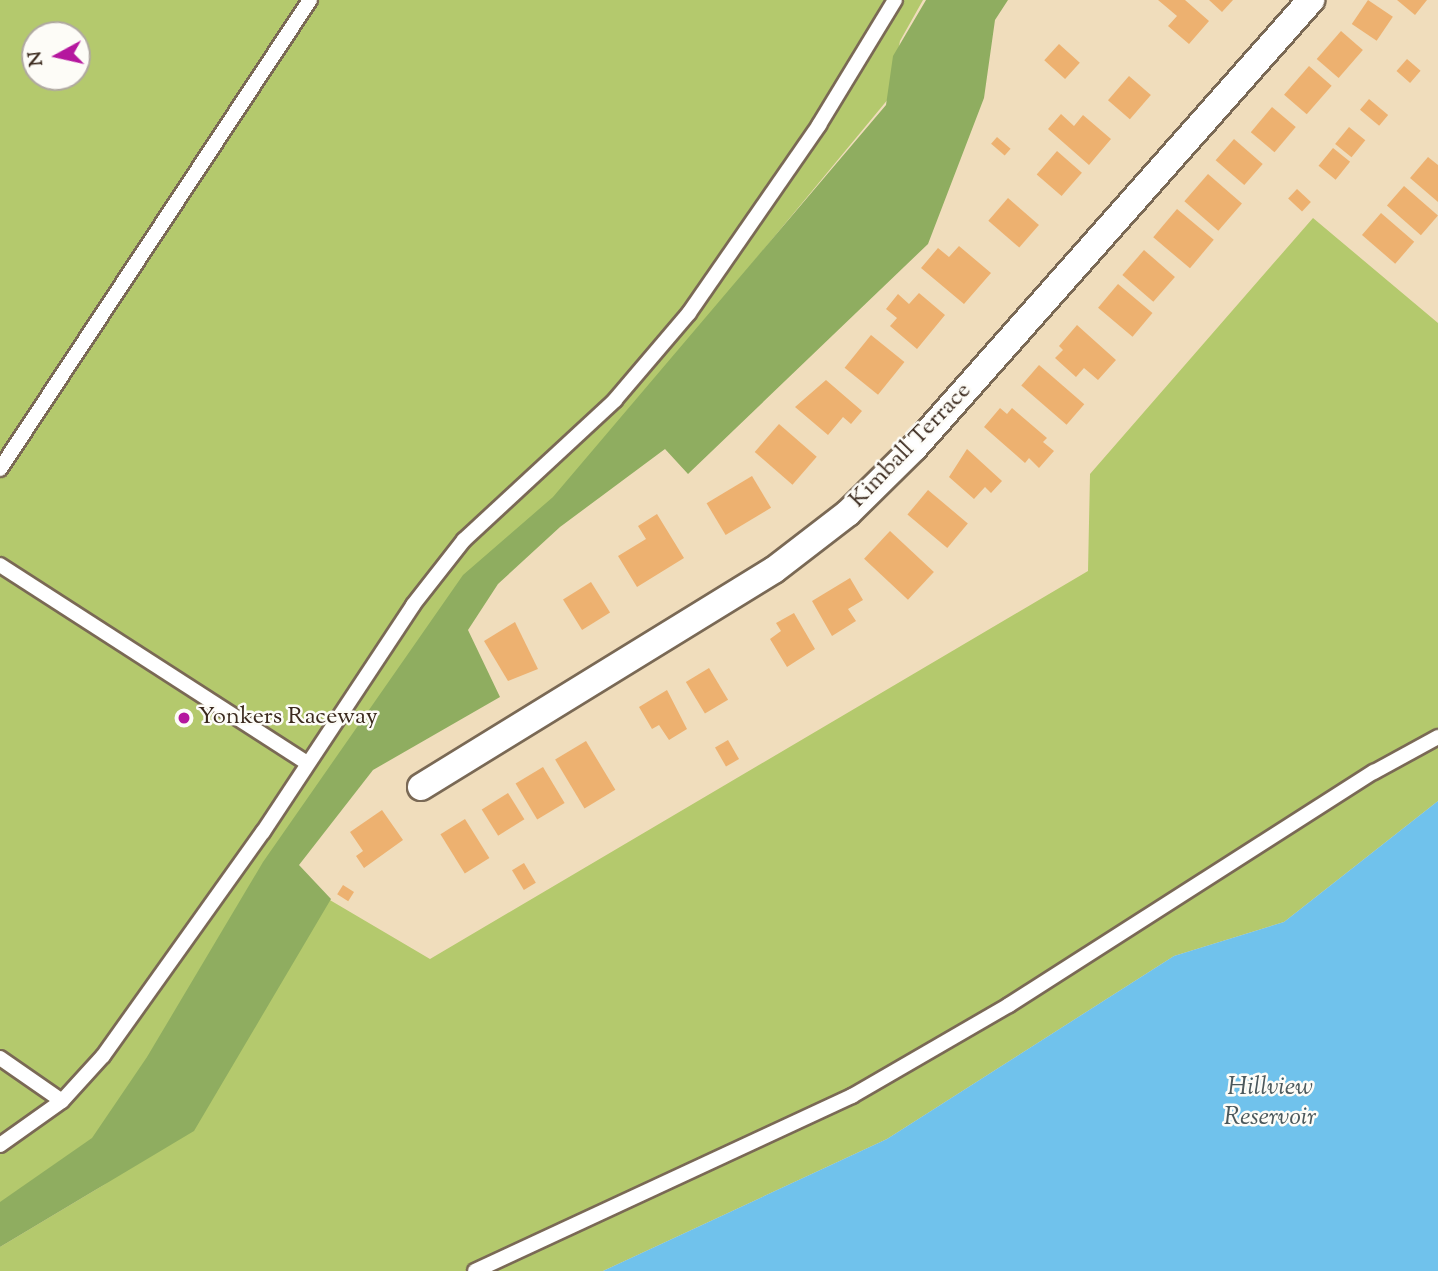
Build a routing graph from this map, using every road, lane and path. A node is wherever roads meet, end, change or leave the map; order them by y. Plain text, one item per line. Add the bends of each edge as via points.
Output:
1 (310, 0) edge
2 (895, 0) edge
3 (1311, 0) edge
4 (0, 469) edge
5 (0, 565) edge
6 (1438, 737) edge
7 (307, 763) junction
8 (421, 787) dead end
9 (0, 1058) edge
10 (61, 1101) junction
11 (0, 1145) edge
12 (475, 1271) edge

1 - 4 lane
2 - 7 lane via 819,125 689,313 615,400 464,540 413,605
3 - 8 street, Kimball Terrace via 914,449 848,513 775,570
5 - 7 lane
6 - 12 lane via 1374,772 1009,1005 852,1096
7 - 10 lane via 111,1045
9 - 10 lane
10 - 11 lane

